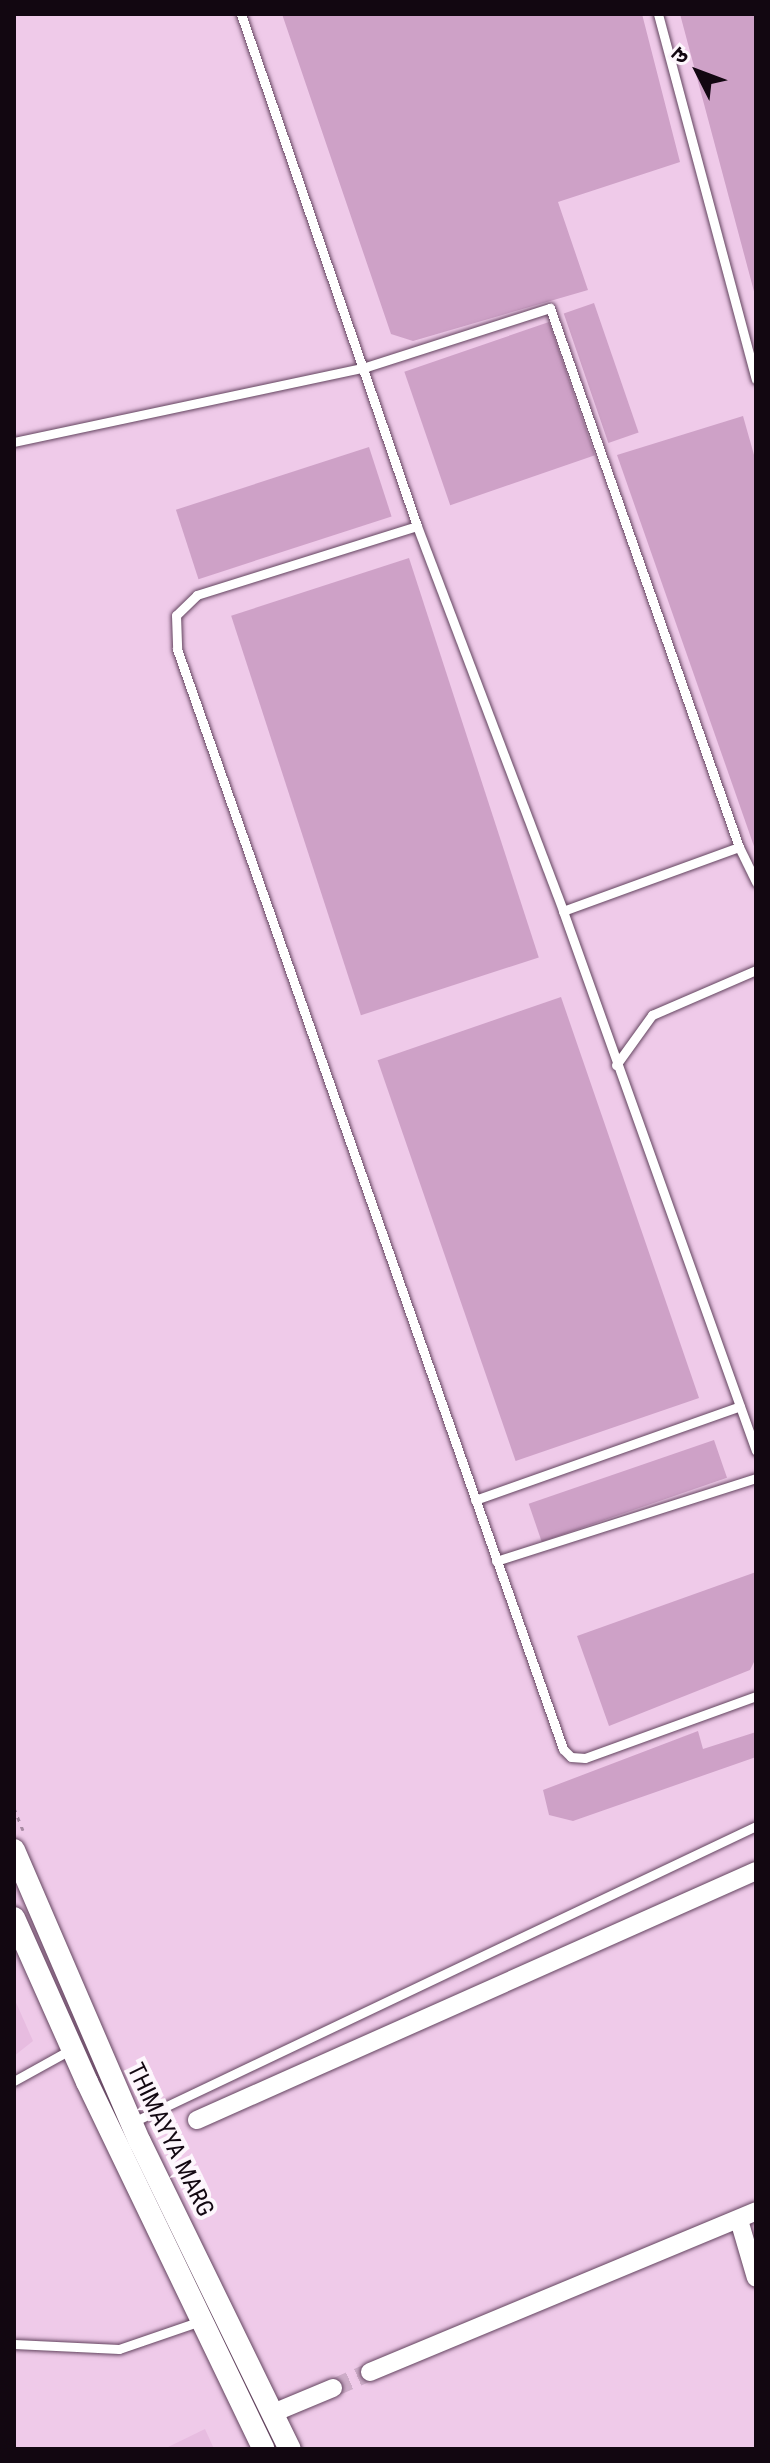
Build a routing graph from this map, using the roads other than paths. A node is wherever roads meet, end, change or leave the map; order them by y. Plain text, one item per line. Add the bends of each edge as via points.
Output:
1 (241, 14) edge
2 (658, 14) edge
3 (366, 367) junction
4 (756, 379) edge
5 (14, 442) edge
6 (417, 526) junction
7 (739, 847) junction
8 (756, 882) edge
9 (563, 911) junction
10 (756, 970) edge
11 (616, 1065) junction
12 (740, 1406) junction
13 (756, 1451) edge
14 (756, 1478) edge
15 (475, 1500) junction
16 (496, 1561) junction
17 (756, 1696) edge
18 (756, 1826) edge
19 (14, 1850) edge
20 (756, 1871) edge
21 (14, 1918) edge
22 (73, 2048) junction
23 (14, 2081) edge
24 (197, 2120) dead end
25 (131, 2123) junction
26 (756, 2211) edge
27 (739, 2220) junction
28 (756, 2278) edge
29 (205, 2319) junction
30 (14, 2344) edge
31 (370, 2372) tunnel mouth
32 (333, 2388) tunnel mouth
33 (273, 2413) junction
34 (264, 2449) edge
35 (290, 2449) edge

1 - 3 lane
2 - 4 lane
3 - 5 lane
3 - 6 lane
3 - 7 lane via 550,308
6 - 9 lane
6 - 15 lane via 197,595 182,605 174,633
7 - 8 lane
7 - 9 lane
9 - 11 lane
10 - 11 lane via 652,1015
11 - 12 lane
12 - 13 lane
12 - 15 lane
14 - 16 lane
15 - 16 lane
16 - 17 lane via 557,1735 571,1757 585,1758
18 - 25 lane
19 - 25 street, THIMAYYA MARG
20 - 24 street
21 - 22 street, THIMAYYA MARG
22 - 23 lane
22 - 29 street, THIMAYYA MARG
25 - 33 street, THIMAYYA MARG
26 - 27 street
27 - 28 street
27 - 31 street
29 - 30 lane via 119,2349
29 - 34 street, THIMAYYA MARG
32 - 33 street
33 - 35 street, THIMAYYA MARG

